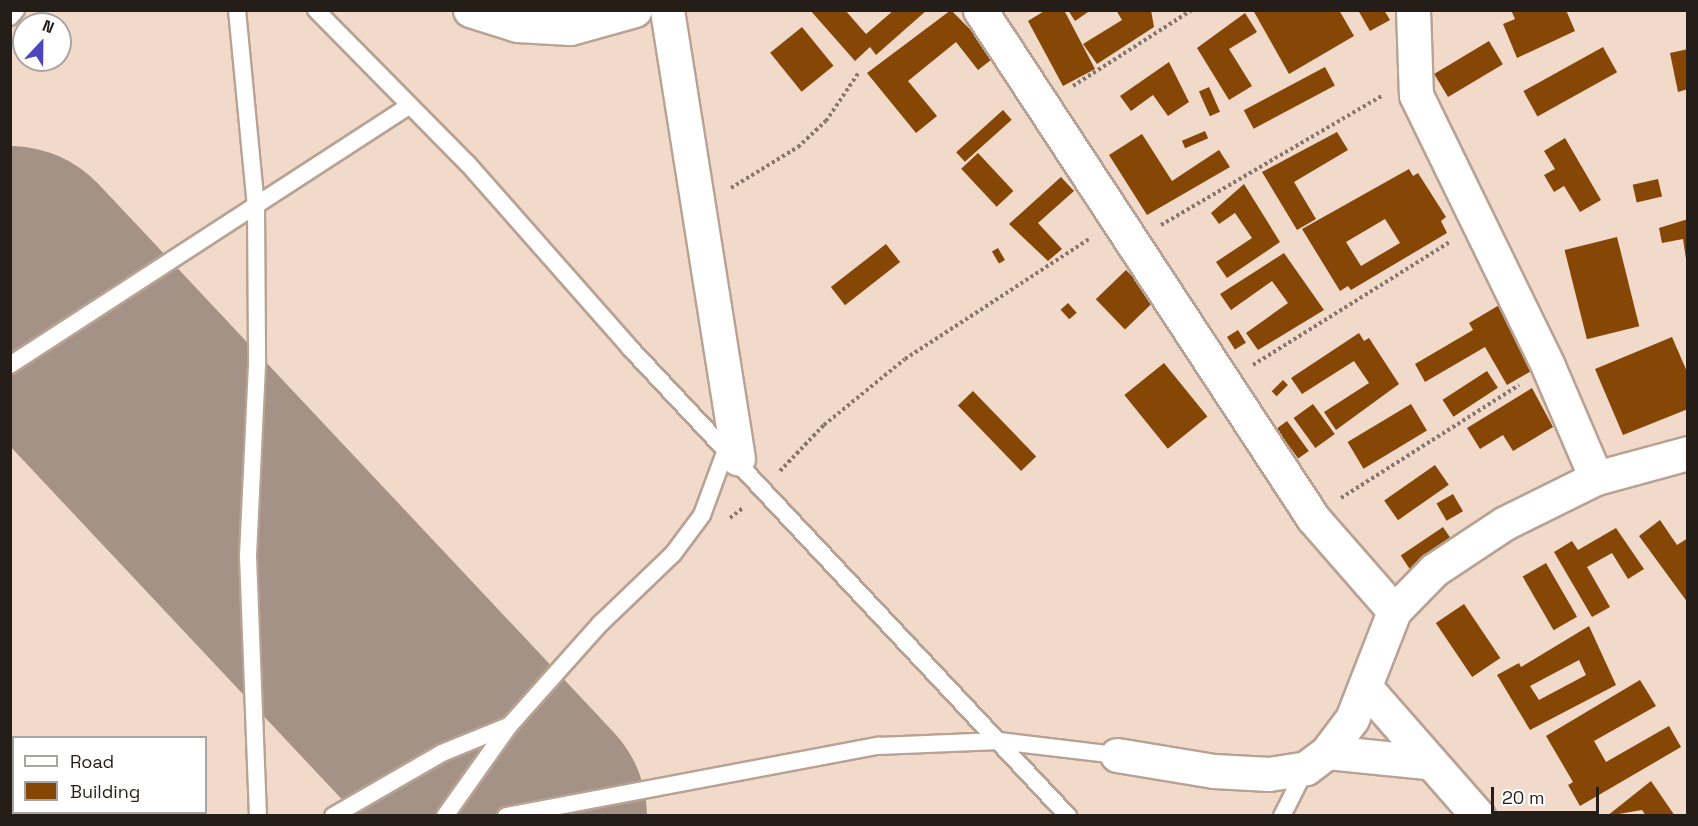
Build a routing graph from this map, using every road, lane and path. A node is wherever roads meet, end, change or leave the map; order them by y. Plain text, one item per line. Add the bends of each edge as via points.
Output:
1 (16, 10) edge
2 (237, 10) edge
3 (316, 10) edge
4 (470, 10) edge
5 (635, 10) edge
6 (667, 10) edge
7 (980, 10) edge
8 (1413, 10) edge
9 (1188, 12) edge
10 (10, 17) edge
11 (859, 72) dead end
12 (1412, 81) junction
13 (1041, 105) junction
14 (410, 106) junction
15 (695, 206) junction
16 (256, 207) junction
17 (1478, 226) junction
18 (1122, 232) junction
19 (10, 365) edge
20 (1548, 366) junction
21 (1222, 385) junction
22 (732, 453) junction
23 (1688, 453) edge
24 (1596, 478) junction
25 (765, 489) junction
26 (1313, 519) junction
27 (1394, 611) junction
28 (1367, 689) junction
29 (509, 726) junction
30 (999, 741) junction
31 (1117, 755) joint
32 (1317, 760) junction
33 (1426, 762) junction
34 (258, 816) edge
35 (333, 816) edge
36 (445, 816) edge
37 (506, 816) edge
38 (1068, 816) edge
39 (1282, 816) edge
40 (1478, 816) edge

1 - 10 lane
2 - 16 lane
3 - 14 lane
4 - 5 street via 517,25 570,28
6 - 15 street
7 - 13 street
8 - 12 street
9 - 13 path
11 - 15 path via 831,115 798,147
12 - 17 street
12 - 18 path
13 - 18 street
14 - 16 lane
14 - 22 lane
15 - 22 street
16 - 19 lane
16 - 34 lane via 257,365 248,556
17 - 20 street
17 - 21 path
18 - 21 street
18 - 25 path via 905,359 824,425
20 - 24 street
20 - 26 path
21 - 26 street
22 - 25 lane
22 - 29 lane via 702,515 674,554
23 - 24 street
24 - 27 street via 1505,523 1434,570
25 - 30 lane
26 - 27 street
27 - 28 street via 1374,653
28 - 32 street
28 - 33 street
29 - 35 lane via 442,753
29 - 36 lane
30 - 31 lane
30 - 37 lane via 878,746
30 - 38 lane
31 - 32 street via 1214,771 1269,774
32 - 33 street
32 - 39 lane
33 - 40 street

